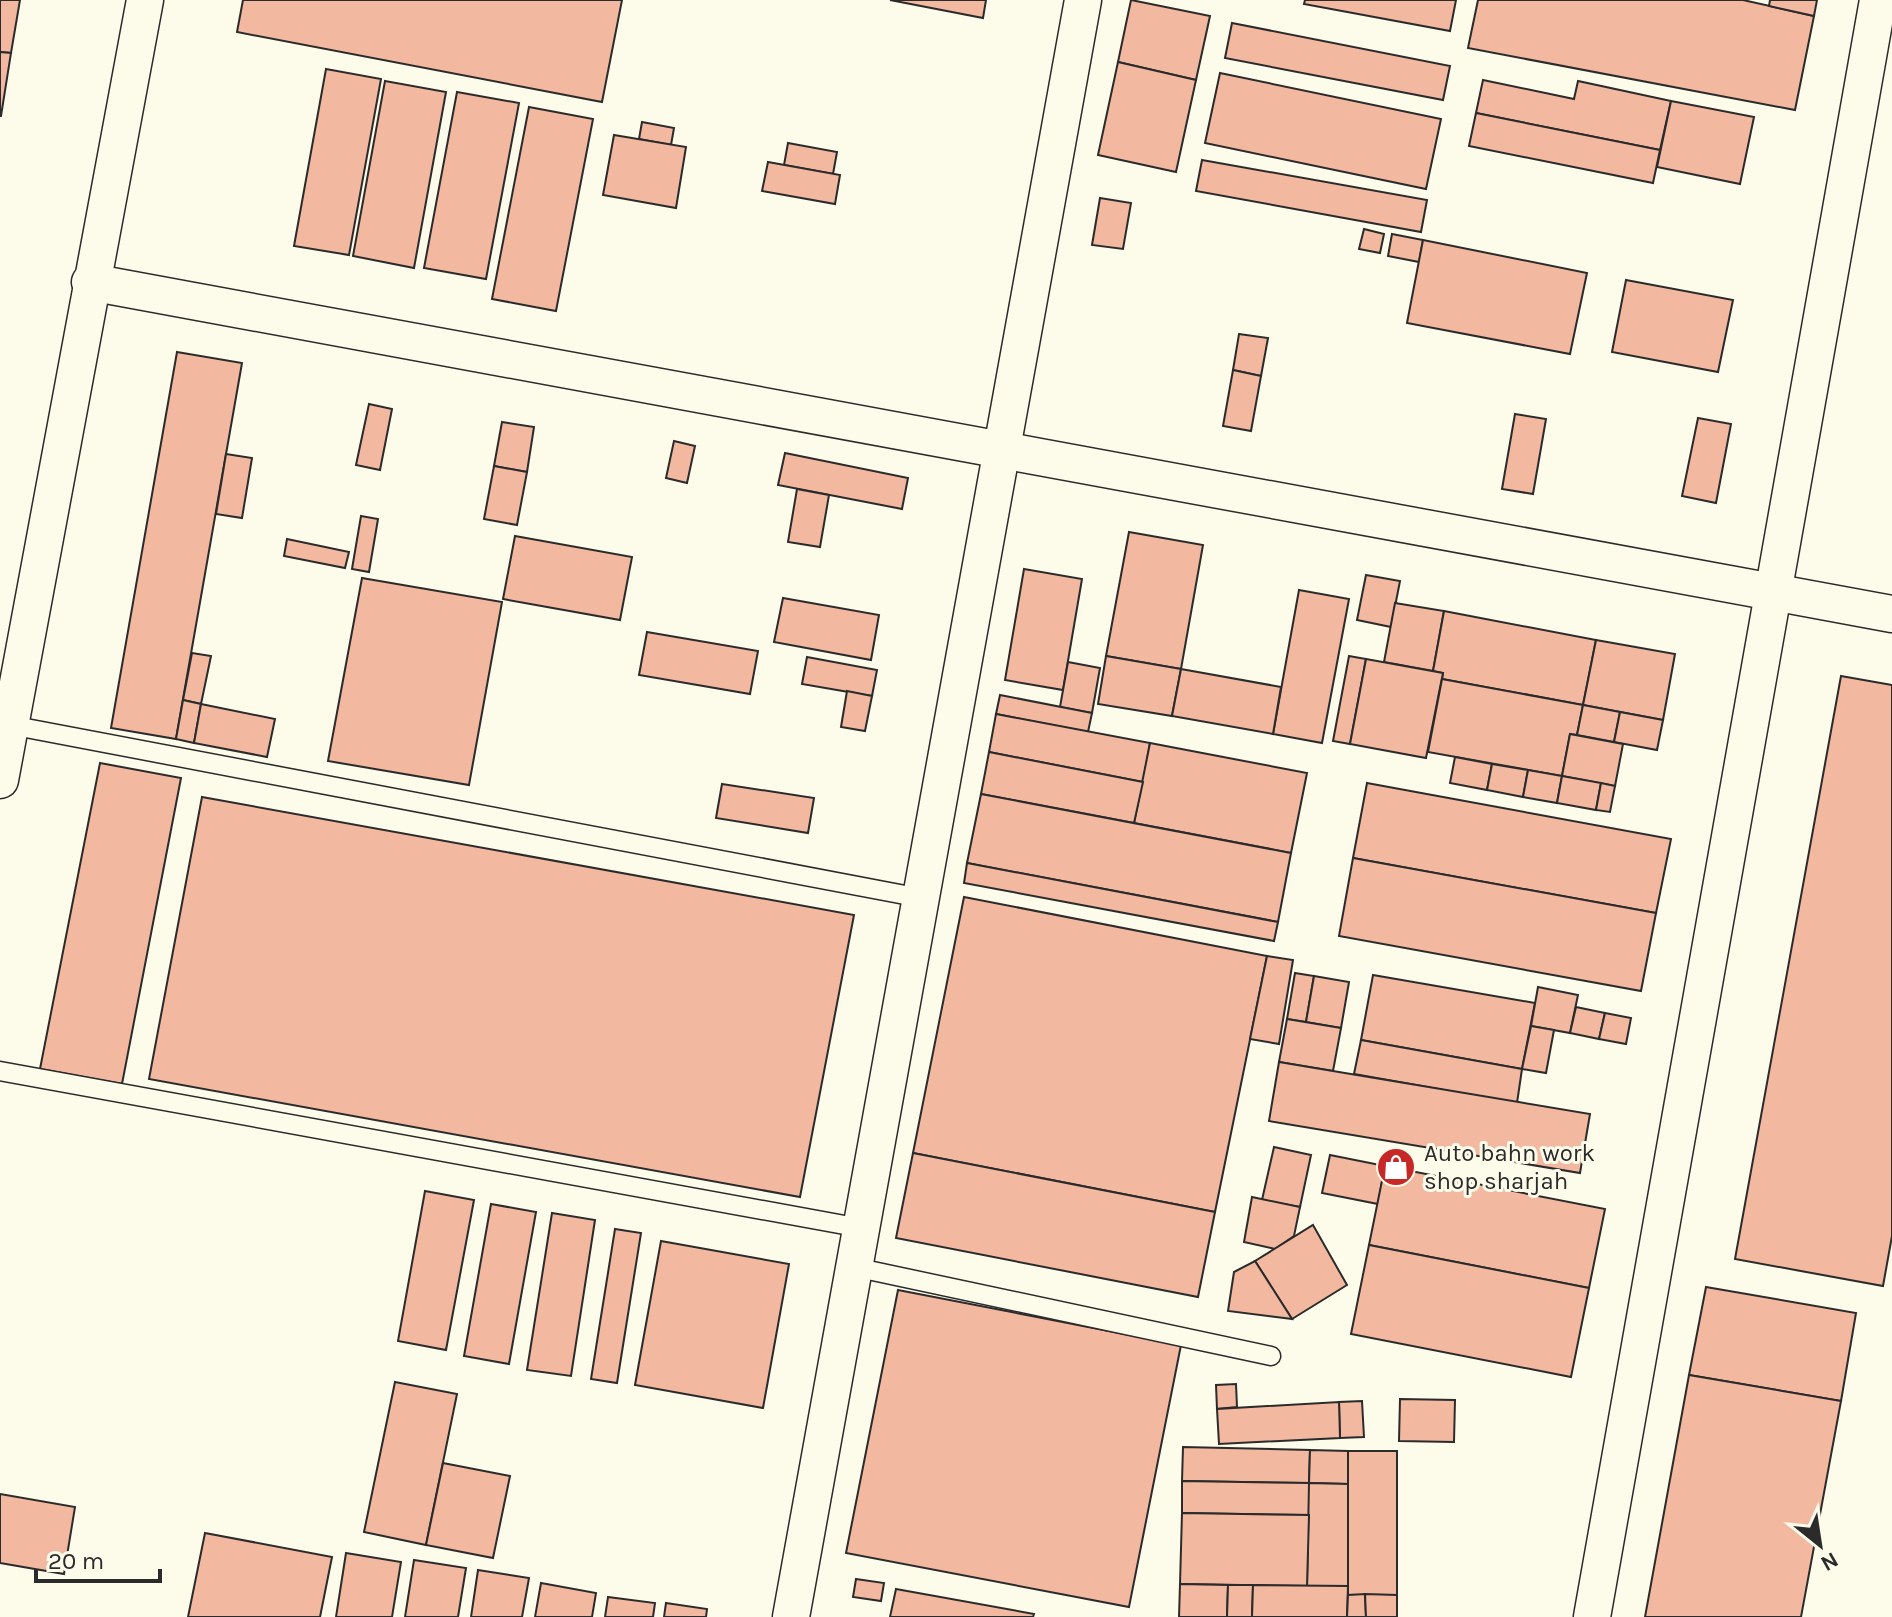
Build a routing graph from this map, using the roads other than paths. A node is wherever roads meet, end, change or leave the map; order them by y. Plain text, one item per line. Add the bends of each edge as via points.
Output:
1 (145, 0) edge
2 (1083, 0) edge
3 (1878, 0) edge
4 (90, 282) junction
5 (1002, 450) junction
6 (1771, 592) junction
7 (1892, 614) edge
8 (10, 725) junction
9 (1, 768) edge
10 (921, 898) junction
11 (0, 1071) edge
12 (861, 1228) junction
13 (854, 1267) junction
14 (1271, 1356) dead end
15 (791, 1617) edge
16 (1592, 1617) edge

1 - 4 street
2 - 5 street
3 - 6 street
4 - 5 street
4 - 8 street
5 - 6 street
5 - 10 street
6 - 7 street
6 - 16 street
8 - 9 street
8 - 10 lane
10 - 12 street
11 - 12 lane
12 - 13 street
13 - 14 lane
13 - 15 street

